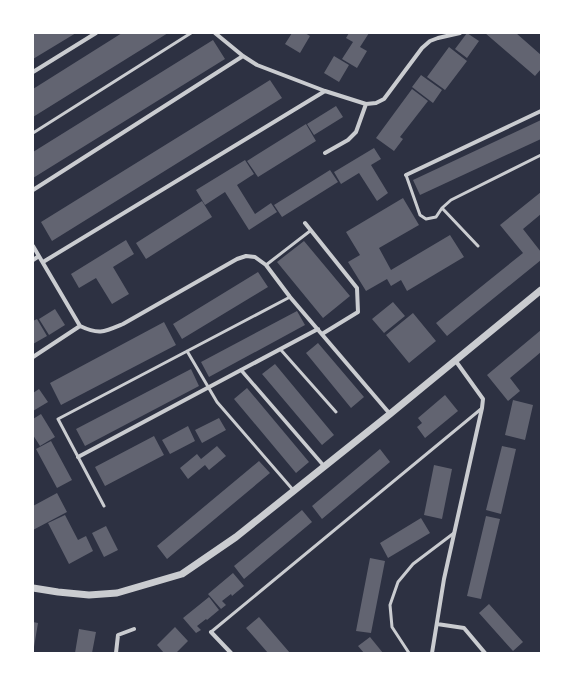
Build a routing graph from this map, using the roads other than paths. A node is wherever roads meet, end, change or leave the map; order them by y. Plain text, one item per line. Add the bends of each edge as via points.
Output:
1 (96, 33) edge
2 (191, 33) edge
3 (215, 33) edge
4 (460, 33) edge
5 (243, 56) junction
6 (33, 72) edge
7 (325, 91) junction
8 (366, 104) junction
9 (541, 111) edge
10 (33, 133) edge
11 (325, 153) dead end
12 (541, 154) edge
13 (406, 175) joint
14 (33, 190) edge
15 (442, 208) junction
16 (305, 223) dead end
17 (310, 230) junction
18 (33, 246) edge
19 (478, 246) dead end
20 (39, 256) junction
21 (33, 260) edge
22 (43, 262) junction
23 (266, 265) junction
24 (541, 290) edge
25 (290, 297) junction
26 (80, 326) junction
27 (318, 329) junction
28 (322, 334) junction
29 (281, 350) junction
30 (188, 351) junction
31 (33, 357) edge
32 (455, 360) junction
33 (241, 370) junction
34 (208, 387) junction
35 (482, 408) junction
36 (336, 412) dead end
37 (390, 414) junction
38 (78, 457) junction
39 (324, 466) junction
40 (294, 491) junction
41 (104, 506) dead end
42 (455, 532) junction
43 (33, 588) edge
44 (437, 624) junction
45 (134, 629) dead end
46 (211, 632) joint
47 (116, 653) edge
48 (231, 653) edge
49 (409, 653) edge
50 (432, 653) edge
51 (485, 653) edge

1 - 6 street
2 - 10 lane
3 - 5 street
4 - 8 street via 430,41 384,99
5 - 7 street via 257,65
5 - 14 street
7 - 8 street
7 - 22 street
8 - 11 street via 356,132 348,140
9 - 13 street
12 - 15 lane via 451,200
13 - 15 lane via 420,215 426,219 436,217
15 - 19 lane
16 - 17 street
17 - 23 lane
17 - 28 street via 356,288 358,312
18 - 20 street
20 - 21 street
20 - 22 street
22 - 26 street
23 - 25 street
23 - 26 street via 255,257 246,256 109,330 92,331
24 - 32 street
25 - 27 street
25 - 30 lane
26 - 31 street
27 - 28 street
27 - 29 street
28 - 37 street
29 - 33 street
29 - 36 lane
30 - 34 lane
30 - 38 lane via 58,419
32 - 35 street via 483,399
32 - 37 street
33 - 34 street
33 - 39 street
34 - 38 street
34 - 40 lane via 217,402
35 - 42 street
35 - 46 lane
37 - 39 street
38 - 41 lane
39 - 40 street
40 - 43 street via 236,537 182,574 117,593 89,595
42 - 44 street
42 - 49 lane via 413,564 398,582 390,605 392,627
44 - 50 street
44 - 51 street via 464,628
45 - 47 street via 118,635
46 - 48 street

